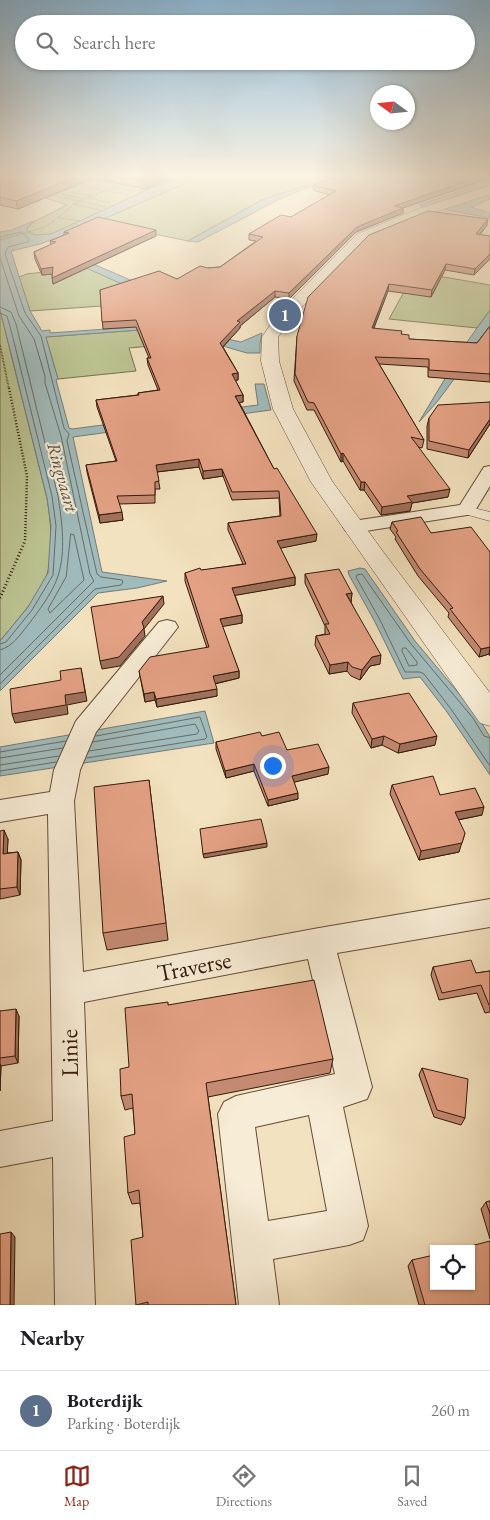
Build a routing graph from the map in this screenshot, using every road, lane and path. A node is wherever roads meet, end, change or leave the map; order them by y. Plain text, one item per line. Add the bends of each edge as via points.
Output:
1 (362, 237) edge
2 (0, 345) edge
3 (490, 471) edge
4 (466, 510) junction
5 (490, 517) edge
6 (353, 527) junction
7 (0, 598) edge
8 (167, 627) dead end
9 (490, 715) edge
10 (61, 801) junction
11 (0, 811) edge
12 (490, 913) edge
13 (319, 942) junction
14 (68, 990) junction
15 (323, 1094) junction
16 (71, 1136) junction
17 (0, 1149) edge
18 (251, 1243) junction
19 (75, 1305) edge
20 (259, 1305) edge

1 - 6 street via 285,316 270,337 270,361 283,409 322,482
2 - 7 path via 27,476 26,539
3 - 4 street
4 - 5 street
4 - 6 street
6 - 9 street
8 - 10 street, Linie via 85,728 67,770
10 - 11 street
10 - 14 street, Linie
12 - 13 street, Traverse
13 - 14 street, Traverse
13 - 15 street via 355,1087
14 - 16 street, Linie
15 - 18 street via 236,1114
15 - 18 street via 349,1226
16 - 17 street
16 - 19 street, Linie
18 - 20 street

